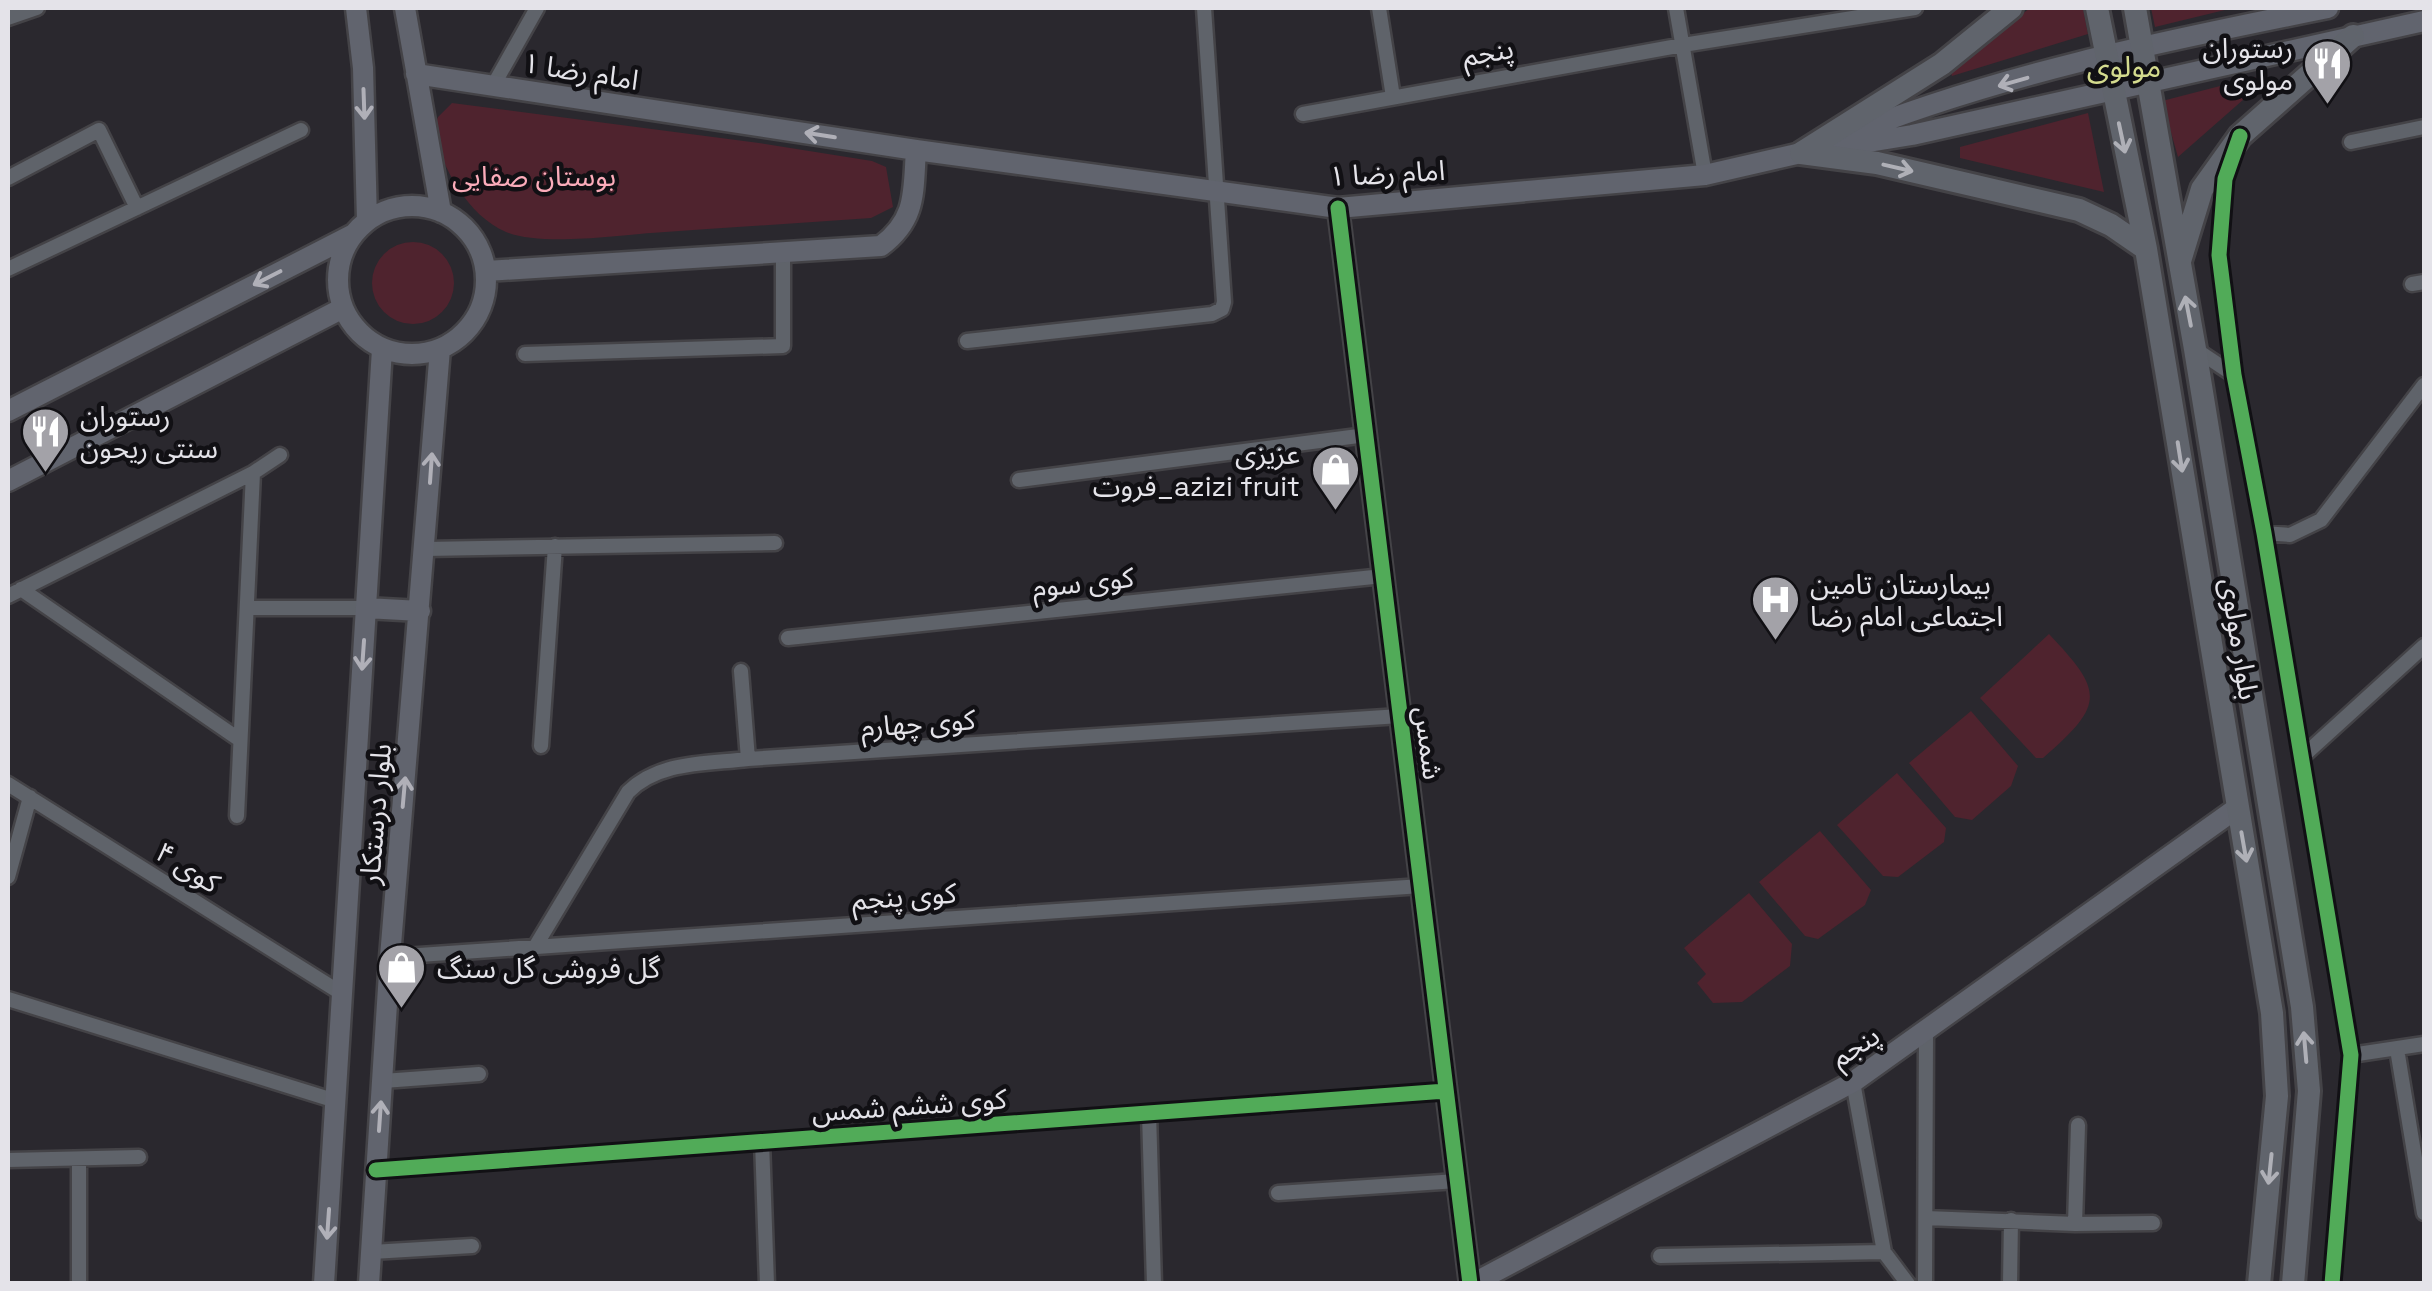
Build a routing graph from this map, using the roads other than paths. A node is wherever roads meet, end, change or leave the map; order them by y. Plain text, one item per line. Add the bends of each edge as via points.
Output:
1 (37, 8) edge
2 (356, 8) edge
3 (405, 8) edge
4 (537, 8) edge
5 (1204, 8) edge
6 (1379, 8) edge
7 (1676, 8) edge
8 (1915, 8) edge
9 (2011, 8) edge
10 (2097, 8) edge
11 (2134, 8) edge
12 (2328, 8) edge
13 (8, 18) edge
14 (2424, 22) edge
15 (2353, 36) junction
16 (1682, 45) junction
17 (2141, 46) junction
18 (2105, 56) junction
19 (416, 74) junction
20 (2147, 81) junction
21 (493, 86) junction
22 (2112, 91) junction
23 (1392, 98) junction
24 (1303, 114) dead end
25 (2424, 127) edge
26 (301, 130) dead end
27 (2240, 136) junction
28 (2351, 142) dead end
29 (916, 150) junction
30 (1801, 153) junction
31 (1705, 175) junction
32 (8, 178) edge
33 (1214, 192) junction
34 (137, 208) junction
35 (1338, 208) junction
36 (441, 212) junction
37 (360, 227) junction
38 (2146, 249) junction
39 (782, 250) junction
40 (2179, 264) junction
41 (8, 268) edge
42 (486, 271) junction
43 (342, 308) junction
44 (967, 341) dead end
45 (382, 348) junction
46 (440, 349) junction
47 (2195, 349) junction
48 (525, 354) dead end
49 (2234, 376) junction
50 (2424, 385) edge
51 (8, 411) edge
52 (1366, 436) junction
53 (280, 455) dead end
54 (253, 473) junction
55 (8, 480) edge
56 (1019, 480) dead end
57 (2264, 533) junction
58 (775, 543) dead end
59 (555, 546) junction
60 (425, 549) junction
61 (1383, 576) junction
62 (14, 592) edge
63 (247, 608) junction
64 (366, 608) junction
65 (420, 612) junction
66 (788, 638) dead end
67 (2424, 646) edge
68 (741, 671) dead end
69 (1400, 716) junction
70 (240, 740) junction
71 (541, 746) dead end
72 (2302, 757) junction
73 (748, 759) junction
74 (8, 784) edge
75 (30, 797) junction
76 (2237, 808) junction
77 (237, 816) dead end
78 (8, 877) edge
79 (1421, 886) junction
80 (535, 947) junction
81 (390, 956) junction
82 (341, 993) junction
83 (8, 999) edge
84 (2302, 1007) junction
85 (2272, 1013) junction
86 (1926, 1032) junction
87 (2424, 1044) edge
88 (2397, 1049) junction
89 (2350, 1055) junction
90 (479, 1074) dead end
91 (383, 1081) junction
92 (1852, 1082) junction
93 (1446, 1091) junction
94 (336, 1101) junction
95 (1149, 1112) junction
96 (2078, 1125) dead end
97 (762, 1141) junction
98 (139, 1157) dead end
99 (80, 1159) junction
100 (8, 1160) edge
101 (376, 1170) junction
102 (1458, 1182) junction
103 (1278, 1193) dead end
104 (2424, 1213) edge
105 (1926, 1218) junction
106 (2011, 1220) junction
107 (2153, 1223) dead end
108 (2074, 1224) junction
109 (472, 1246) dead end
110 (372, 1252) junction
111 (1884, 1252) junction
112 (1660, 1256) dead end
113 (79, 1284) edge
114 (324, 1284) edge
115 (369, 1284) edge
116 (767, 1284) edge
117 (1154, 1284) edge
118 (1471, 1284) edge
119 (1908, 1284) edge
120 (1925, 1284) edge
121 (2010, 1284) edge
122 (2259, 1284) edge
123 (2293, 1284) edge
124 (2332, 1284) edge

1 - 13 street
2 -> 37 main road via 364,68
3 - 19 main road
4 - 21 street
5 - 33 street
6 - 23 street
7 - 16 street
8 - 16 street, پنجم
9 - 30 main road via 1942,64
10 - 18 main road, بلوار مولوی
11 - 17 main road, بلوار مولوی
12 - 17 main road, امام رضا ۱
14 - 15 main road, امام رضا ۱
15 - 20 main road, امام رضا ۱
15 - 27 main road
16 - 23 street, پنجم
16 - 31 street
17 - 18 main road, امام رضا ۱
17 - 20 main road, بلوار مولوی
18 - 22 main road, بلوار مولوی
18 -> 30 main road, امام رضا ۱ via 1894,116
19 - 21 main road, امام رضا ۱
19 - 36 main road
20 - 22 main road, امام رضا ۱
20 - 40 main road, بلوار مولوی
29 -> 21 main road, امام رضا ۱
22 - 30 main road, امام رضا ۱
22 -> 38 main road, بلوار مولوی
23 - 24 street, پنجم
25 - 28 street
26 - 34 street
27 - 40 main road via 2202,189
27 - 49 street via 2225,179 2219,255
29 - 33 main road, امام رضا ۱
29 - 39 main road via 912,208 899,232 881,246
30 - 31 main road, امام رضا ۱
30 -> 38 main road via 1877,163 2078,210
31 - 35 main road, امام رضا ۱
32 - 34 street via 98,130
33 - 35 main road, امام رضا ۱
33 - 44 street via 1222,309
34 - 41 street
35 - 52 main road, شمس
36 - 37 main road via 403,206
36 - 42 main road via 472,235
37 - 43 main road via 338,269
37 -> 51 main road
38 -> 76 main road, بلوار مولوی
39 - 42 main road
39 - 48 street via 784,346
47 -> 40 main road, بلوار مولوی
42 - 46 main road via 481,310 457,340
43 - 45 main road
43 - 55 main road
45 - 46 main road via 402,354
45 - 64 main road, بلوار درستکار
60 -> 46 main road, بلوار درستکار
47 - 49 street
47 - 84 main road, بلوار مولوی
49 - 57 street
50 - 57 street via 2322,520 2290,535
52 - 56 street
52 - 61 main road, شمس
53 - 54 street
54 - 62 street
54 - 63 street
57 - 72 street
58 - 59 street
59 - 60 street
59 - 71 street
60 - 65 main road, بلوار درستکار
61 - 66 street, کوی سوم
61 - 69 main road, شمس
62 - 70 street
63 - 64 street
63 - 70 street
64 - 65 main road
64 -> 82 main road, بلوار درستکار
81 -> 65 main road, بلوار درستکار
67 - 72 street
68 - 73 street
69 - 73 street, کوی چهارم
69 - 79 main road, شمس
70 - 77 street
72 - 89 street
73 - 80 street, کوی چهارم via 659,770 641,779
74 - 75 street, کوی ۴
75 - 78 street
75 - 82 street, کوی ۴
76 -> 85 main road, بلوار مولوی
76 - 86 main road, پنجم
79 - 80 street, کوی پنجم
79 - 93 main road, شمس
80 - 81 street, کوی پنجم
81 - 91 main road, بلوار درستکار
82 - 94 main road, بلوار درستکار
83 - 94 street
84 - 85 main road
123 -> 84 main road, بلوار مولوی via 2309,1091
85 -> 122 main road, بلوار مولوی via 2277,1096
86 - 92 main road, پنجم
86 - 105 street
87 - 88 street
88 - 89 street
88 - 104 street
89 - 124 street
90 - 91 street
101 -> 91 main road, بلوار درستکار
92 - 111 street
92 - 118 main road, پنجم
93 - 95 street, کوی ششم شمس
93 - 102 main road, شمس
94 -> 114 main road, بلوار درستکار
95 - 97 street, کوی ششم شمس
95 - 117 street
96 - 108 street
97 - 101 street, کوی ششم شمس
97 - 116 street
98 - 99 street
99 - 100 street
99 - 113 street
101 - 110 main road, بلوار درستکار
102 - 103 street
102 - 118 main road, شمس
105 - 106 street
105 - 120 street
106 - 108 street
106 - 121 street
107 - 108 street
109 - 110 street
110 - 115 main road, بلوار درستکار
111 - 112 street
111 - 119 street

